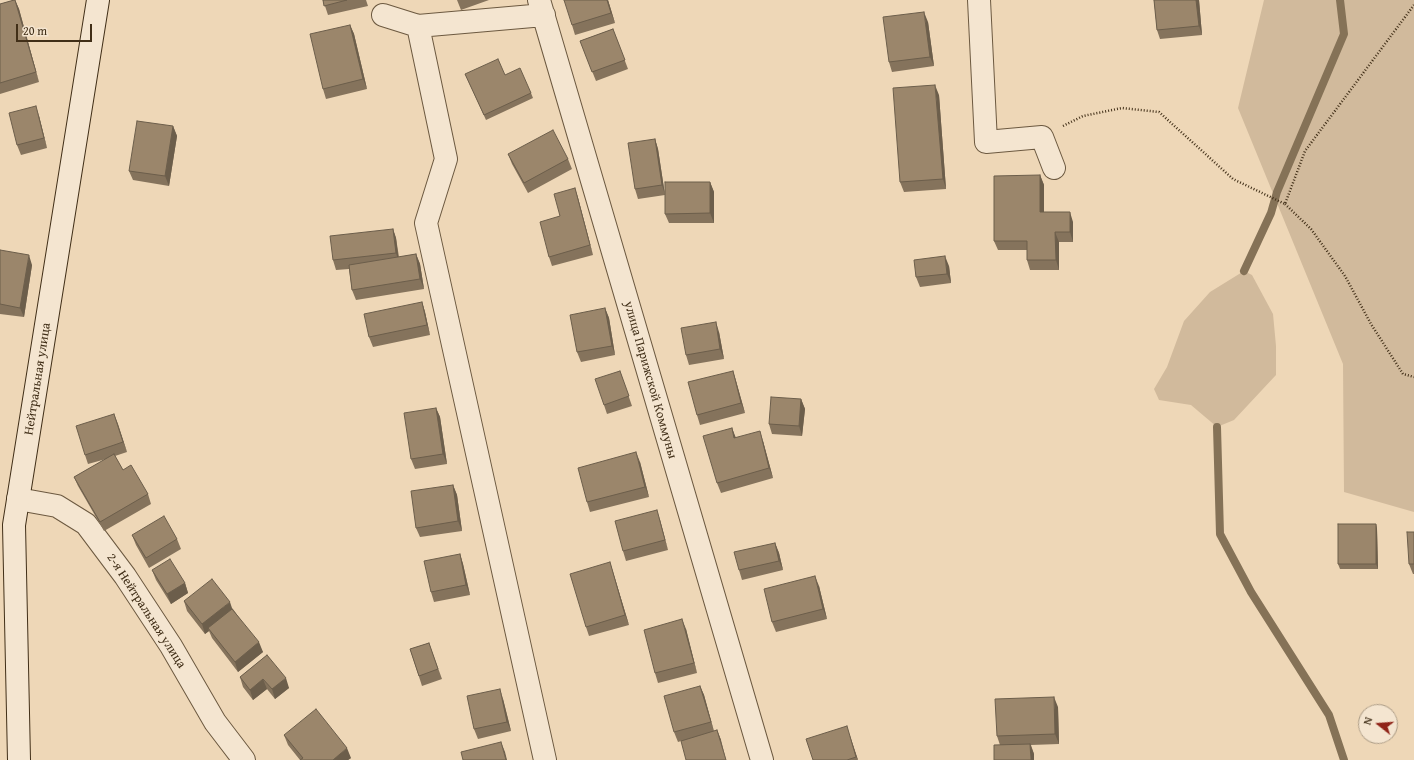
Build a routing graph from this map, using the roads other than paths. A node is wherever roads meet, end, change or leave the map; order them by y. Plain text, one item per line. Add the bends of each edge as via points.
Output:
1 (98, 0) edge
2 (979, 0) edge
3 (542, 7) edge
4 (383, 15) dead end
5 (418, 26) junction
6 (1054, 168) dead end
7 (18, 500) junction
8 (19, 760) edge
9 (244, 760) edge
10 (545, 760) edge
11 (762, 760) edge

1 - 7 street, Нейтральная улица
2 - 6 street via 986,142 1042,137
3 - 5 street
3 - 11 street, улица Парижской Коммуны
4 - 5 street
5 - 10 street via 446,159 426,223
7 - 8 street, Нейтральная улица via 14,525
7 - 9 street, 2-я Нейтральная улица via 57,506 86,524 126,576 215,722

